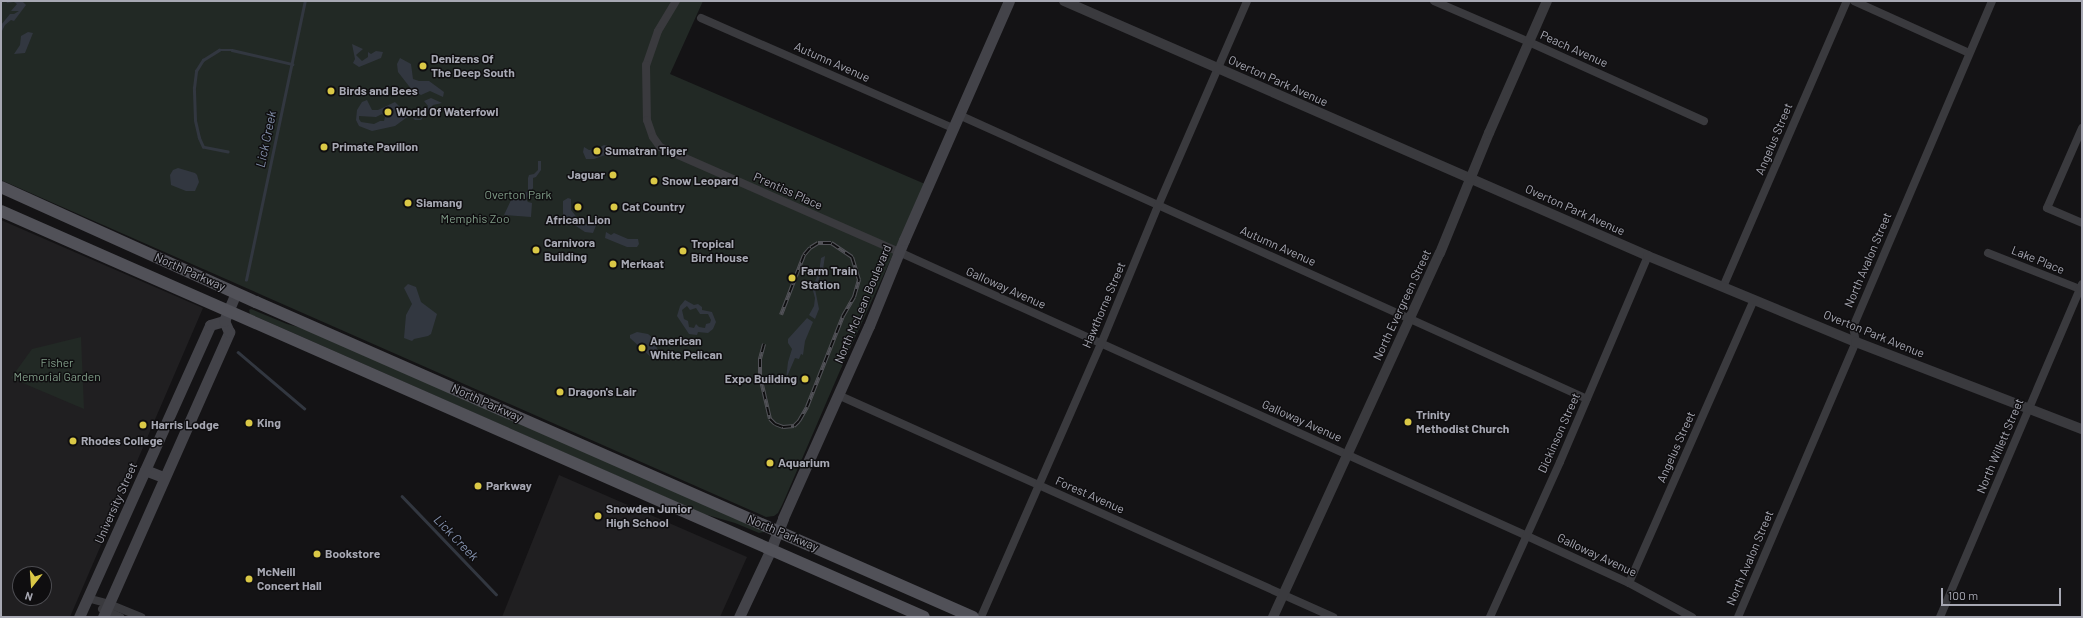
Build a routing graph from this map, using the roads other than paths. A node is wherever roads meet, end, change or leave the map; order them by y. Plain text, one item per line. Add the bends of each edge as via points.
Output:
1 (676, 1) edge
2 (1009, 1) edge
3 (1064, 1) edge
4 (1247, 1) edge
5 (1434, 1) edge
6 (1547, 1) edge
7 (1846, 1) edge
8 (1854, 1) edge
9 (1992, 1) edge
10 (701, 18) dead end
11 (1529, 42) junction
12 (1970, 53) junction
13 (1217, 68) junction
14 (959, 115) junction
15 (1704, 121) dead end
16 (953, 128) junction
17 (2082, 128) edge
18 (1471, 180) junction
19 (1, 187) edge
20 (1158, 206) junction
21 (1, 211) edge
22 (2082, 223) edge
23 (899, 252) junction
24 (1988, 253) dead end
25 (1648, 256) junction
26 (1723, 287) junction
27 (2081, 287) edge
28 (236, 293) junction
29 (1754, 299) junction
30 (226, 316) junction
31 (1410, 318) junction
32 (1856, 342) junction
33 (1101, 344) junction
34 (838, 395) junction
35 (1587, 399) junction
36 (2030, 408) junction
37 (2082, 429) edge
38 (153, 452) junction
39 (1348, 455) junction
40 (171, 461) junction
41 (145, 470) junction
42 (163, 478) junction
43 (1038, 484) junction
44 (778, 531) junction
45 (1527, 536) junction
46 (770, 550) junction
47 (1629, 583) junction
48 (1282, 595) junction
49 (87, 598) junction
50 (106, 610) edge
51 (79, 617) edge
52 (120, 617) edge
53 (140, 617) edge
54 (739, 617) edge
55 (924, 617) edge
56 (973, 617) edge
57 (981, 617) edge
58 (1273, 617) edge
59 (1333, 617) edge
60 (1490, 617) edge
61 (1692, 617) edge
62 (1738, 617) edge
63 (1940, 617) edge

1 - 23 street, Prentiss Place via 658,31 646,65 647,120 660,147
2 - 14 main road, North McLean Boulevard
3 - 13 street, Overton Park Avenue
4 - 13 street, Hawthorne Street
5 - 11 street, Peach Avenue
6 - 11 street, North Evergreen Street
7 - 26 street, Angelus Street
8 - 12 street
9 - 12 street, North Avalon Street
10 - 16 street, Autumn Avenue
11 - 15 street, Peach Avenue
11 - 18 street, North Evergreen Street
12 - 32 street, North Avalon Street via 1853,327
13 - 18 street, Overton Park Avenue
13 - 20 street, Hawthorne Street
14 - 16 main road, North McLean Boulevard
14 - 20 street, Autumn Avenue
16 - 23 main road, North McLean Boulevard
17 - 22 street via 2047,208
18 - 25 street, Overton Park Avenue
18 - 31 street, North Evergreen Street
19 - 28 main road, North Parkway
20 - 31 street, Autumn Avenue
20 - 33 street, Hawthorne Street
21 - 30 main road, North Parkway
23 - 33 street, Galloway Avenue
23 - 34 main road, North McLean Boulevard
24 - 27 street, Lake Place
25 - 26 street, Overton Park Avenue
25 - 35 street, Dickinson Street
26 - 29 street, Overton Park Avenue
27 - 36 street, North Willett Street
28 - 30 main road
28 - 44 main road, North Parkway
29 - 32 street, Overton Park Avenue
29 - 47 street, Angelus Street
30 - 38 main road, University Street via 210,325
30 - 40 main road via 229,332
30 - 46 main road, North Parkway
31 - 35 street, Autumn Avenue
31 - 39 street, North Evergreen Street
32 - 36 street, Overton Park Avenue
32 - 62 street, North Avalon Street
33 - 39 street, Galloway Avenue
33 - 43 street, Hawthorne Street
34 - 43 street, Forest Avenue
34 - 44 main road, North McLean Boulevard
35 - 45 street, Dickinson Street
36 - 37 street, Overton Park Avenue
36 - 63 street, North Willett Street
38 - 40 main road
38 - 41 main road, University Street
39 - 45 street, Galloway Avenue
39 - 48 street, North Evergreen Street
40 - 42 main road
41 - 42 main road
41 - 49 main road, University Street
42 - 50 main road
43 - 48 street, Forest Avenue
43 - 57 street, Hawthorne Street
44 - 46 main road, North McLean Boulevard
44 - 56 main road, North Parkway
45 - 47 street, Galloway Avenue
45 - 60 street, Dickinson Street
46 - 54 main road, North McLean Boulevard
46 - 55 main road, North Parkway
47 - 61 street, Galloway Avenue
48 - 58 street, North Evergreen Street
48 - 59 street, Forest Avenue
49 - 50 street
49 - 51 main road, University Street
50 - 52 street
50 - 53 street

